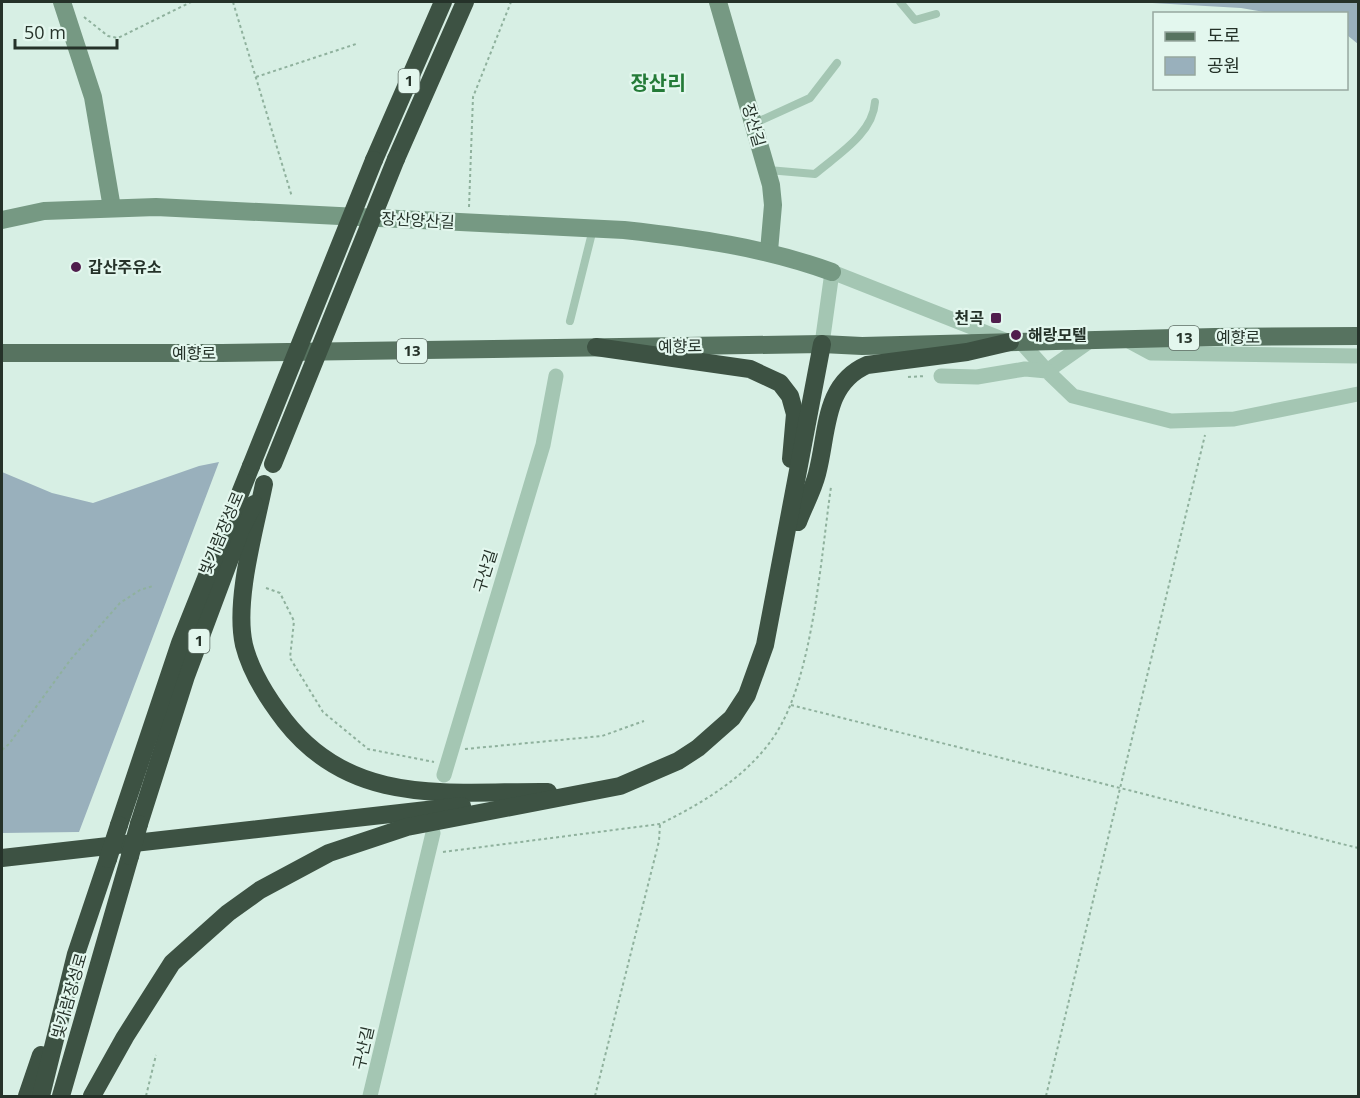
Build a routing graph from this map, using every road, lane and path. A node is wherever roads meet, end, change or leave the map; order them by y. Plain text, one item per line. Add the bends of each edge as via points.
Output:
1 (191, 2) edge
2 (233, 2) edge
3 (443, 2) edge
4 (465, 2) edge
5 (511, 2) edge
6 (718, 2) edge
7 (900, 2) edge
8 (65, 10) edge
9 (936, 14) dead end
10 (356, 44) dead end
11 (837, 63) dead end
12 (256, 77) junction
13 (875, 102) dead end
14 (753, 124) junction
15 (767, 170) junction
16 (112, 208) junction
17 (296, 214) junction
18 (2, 220) edge
19 (469, 223) junction
20 (593, 229) junction
21 (769, 251) junction
22 (832, 272) junction
23 (570, 321) dead end
24 (1359, 336) edge
25 (1125, 339) junction
26 (1091, 340) junction
27 (1016, 342) junction
28 (822, 344) junction
29 (596, 347) junction
30 (2, 352) edge
31 (1359, 356) edge
32 (1047, 371) junction
33 (556, 376) dead end
34 (941, 376) joint
35 (901, 377) dead end
36 (1359, 394) edge
37 (1208, 421) junction
38 (831, 483) dead end
39 (264, 484) junction
40 (784, 554) junction
41 (153, 586) dead end
42 (266, 588) dead end
43 (791, 705) junction
44 (644, 721) dead end
45 (2, 750) edge
46 (447, 763) junction
47 (1122, 789) junction
48 (589, 792) junction
49 (660, 824) junction
50 (433, 833) dead end
51 (1359, 848) edge
52 (428, 852) junction
53 (2, 858) edge
54 (76, 954) junction
55 (156, 1055) dead end
56 (27, 1096) edge
57 (41, 1096) edge
58 (61, 1096) edge
59 (92, 1096) edge
60 (146, 1096) edge
61 (370, 1096) edge
62 (595, 1096) edge
63 (1046, 1096) edge

1 - 8 path via 118,38 108,36 84,16
2 - 12 path
3 - 54 highway, 빛가람장성로 / 1, bridge via 374,160 180,643
4 - 39 highway, 빛가람장성로 / 1, bridge via 396,159
5 - 19 path via 473,98
6 - 14 street, 장산길
7 - 9 lane via 915,20
8 - 16 street via 93,97
10 - 12 path
11 - 14 lane via 810,98
12 - 17 path
13 - 15 lane via 873,118 865,130 815,174
14 - 15 street, 장산길
15 - 21 street, 장산길 via 773,205
16 - 17 street, 장산양산길
16 - 18 street, 장산양산길 via 44,211
17 - 19 street, 장산양산길
19 - 20 street, 장산양산길
20 - 21 street, 장산양산길 via 699,238
20 - 23 lane
21 - 22 street, 장산양산길
22 - 27 street
22 - 28 street
24 - 25 main road, 예향로 / 13
25 - 26 main road, 예향로 / 13
25 - 31 street via 1151,353
26 - 27 main road, 예향로 / 13
26 - 32 street
27 - 28 main road, 예향로 / 13
27 - 32 street
27 - 40 highway via 867,365 842,381 833,398 817,476
28 - 29 main road, 예향로 / 13
28 - 40 highway
29 - 30 main road, 예향로 / 13
29 - 40 highway via 750,369 780,383 790,396 795,414
32 - 34 street via 1025,369 977,377
32 - 37 street via 1072,396 1171,421
33 - 46 street, 구산길 via 543,445
34 - 35 path
36 - 37 street via 1281,411
37 - 47 path
38 - 43 path via 810,636
39 - 48 highway via 245,584 244,645 264,692 296,735 320,757 347,772 394,789
39 - 58 highway, 빛가람장성로 / 1, bridge via 241,529 186,676
40 - 48 highway via 757,672 732,718 678,761 620,786
41 - 45 path via 120,603 71,659
42 - 46 path via 280,593 294,621 290,658 323,712 368,749
43 - 47 path
43 - 49 path via 775,736 733,781
44 - 46 path via 602,736
47 - 51 path
47 - 63 path
48 - 53 highway
48 - 59 highway via 407,827 329,853 260,890 172,963
49 - 52 path
49 - 62 path
50 - 52 street, 구산길
52 - 61 street, 구산길
54 - 56 highway
54 - 57 highway, 빛가람장성로 / 1
55 - 60 path

